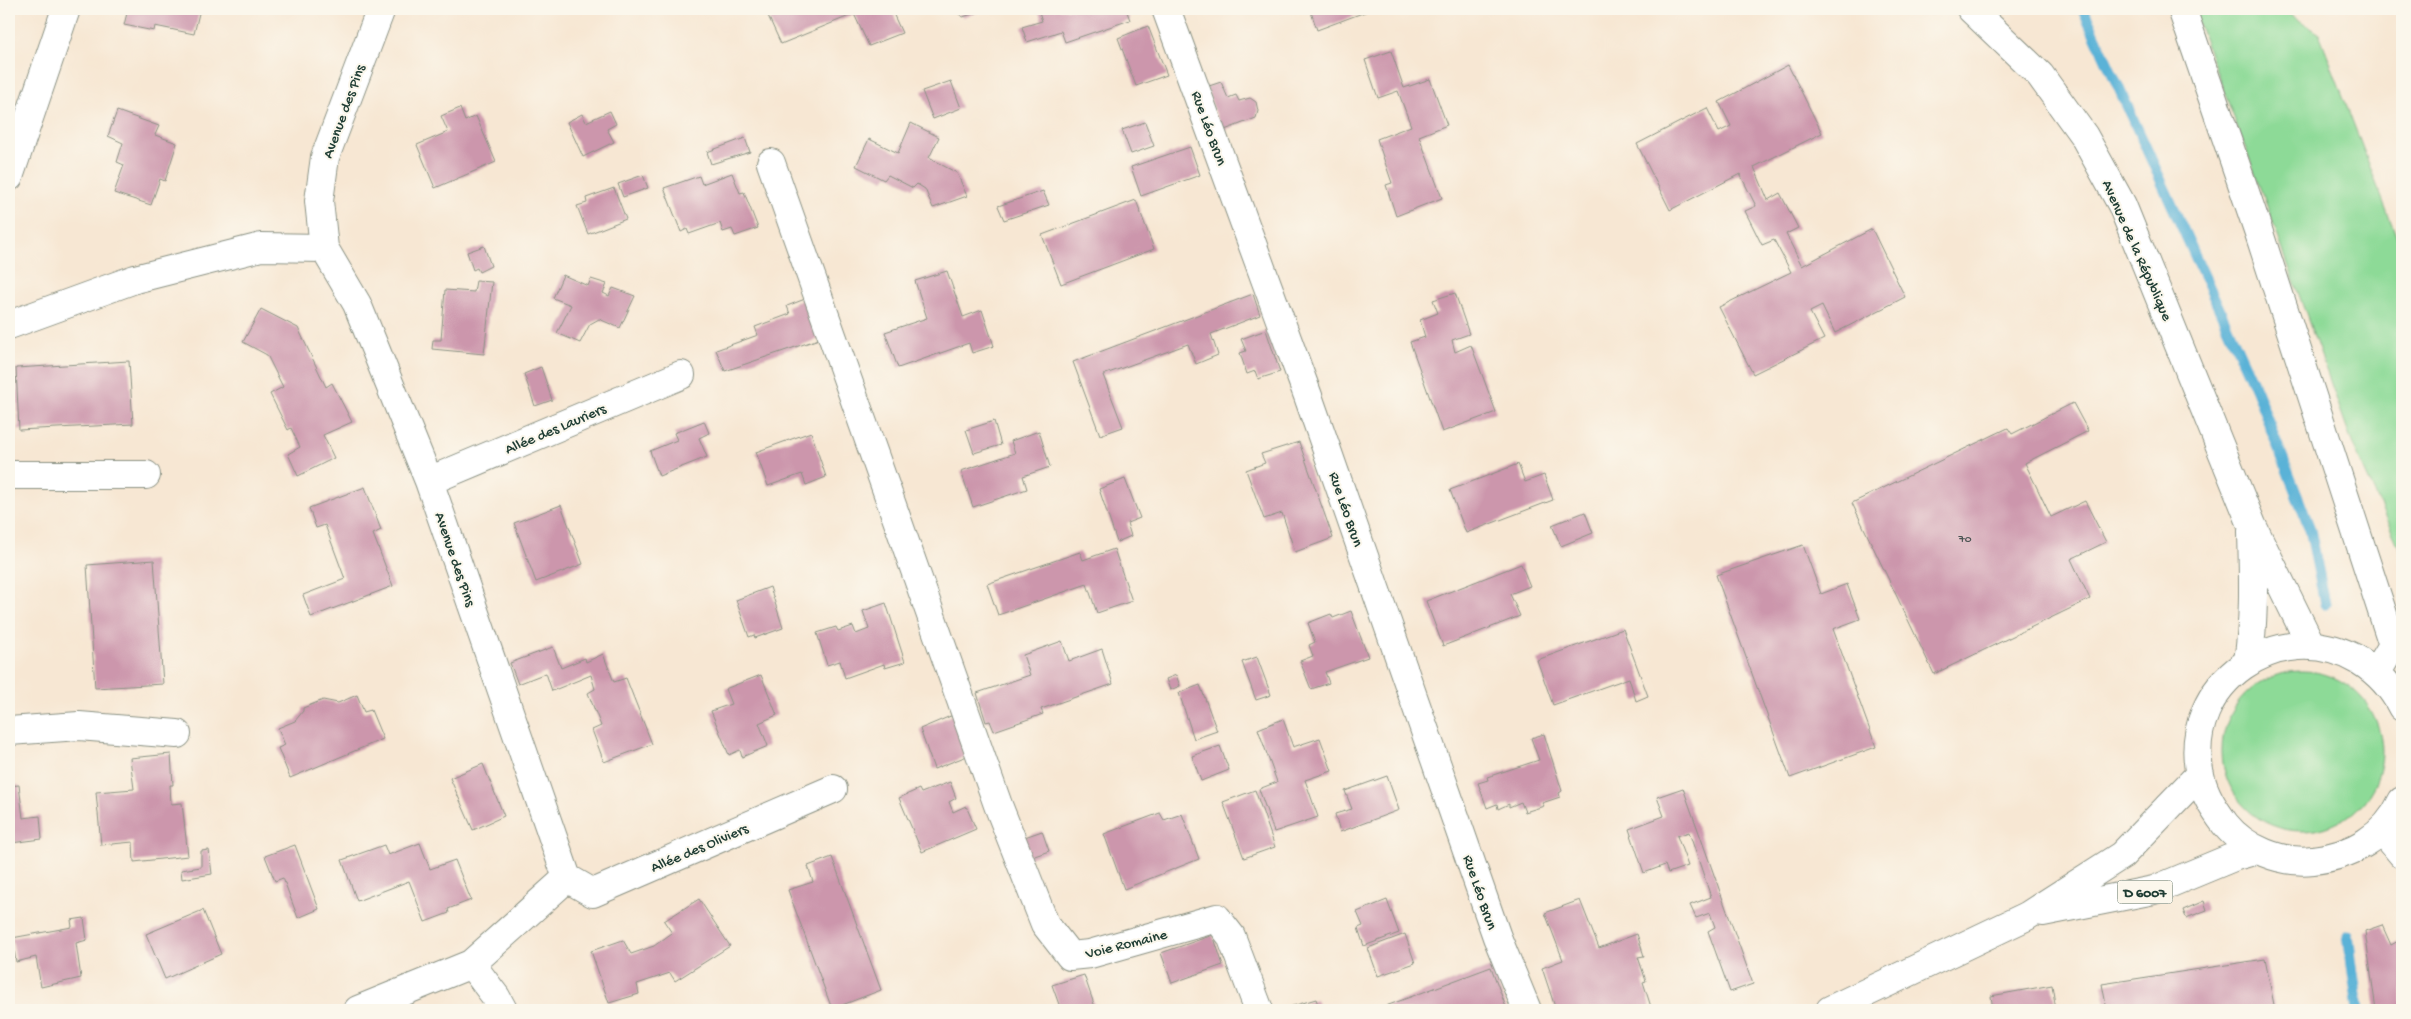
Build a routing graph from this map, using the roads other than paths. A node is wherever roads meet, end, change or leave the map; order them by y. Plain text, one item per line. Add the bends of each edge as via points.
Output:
1 (66, 9) edge
2 (381, 9) edge
3 (1166, 9) edge
4 (1971, 9) edge
5 (2182, 9) edge
6 (771, 163) dead end
7 (9, 176) edge
8 (324, 248) junction
9 (9, 326) edge
10 (681, 375) dead end
11 (9, 475) edge
12 (146, 475) dead end
13 (429, 481) junction
14 (2252, 525) junction
15 (2311, 645) junction
16 (2248, 661) junction
17 (2377, 672) junction
18 (2402, 707) edge
19 (9, 732) edge
20 (177, 734) dead end
21 (2200, 774) junction
22 (833, 789) dead end
23 (2402, 801) edge
24 (2382, 830) junction
25 (2257, 850) junction
26 (2402, 854) edge
27 (567, 878) junction
28 (2026, 916) junction
29 (470, 964) junction
30 (358, 1010) edge
31 (503, 1010) edge
32 (1259, 1010) edge
33 (1527, 1010) edge
34 (1830, 1010) edge

1 - 7 street
2 - 8 street, Avenue des Pins via 325,157 319,201
3 - 33 street, Rue Léo Brun via 1308,396 1497,937
4 - 14 street, Avenue de la République via 2040,75 2089,145 2122,205
5 - 17 street via 2262,242 2393,645
6 - 32 street, Voie Romaine via 998,805 1045,924 1070,956 1090,954 1217,918 1231,936
8 - 9 street via 261,248 135,278
8 - 13 street, Avenue des Pins via 357,304
10 - 13 street, Allée des Lauriers
11 - 12 street
13 - 27 street, Avenue des Pins
14 - 15 street, Avenue de la République
14 - 16 street, Avenue de la République via 2253,632
15 - 16 street via 2278,648
15 - 17 street via 2344,652
16 - 21 street via 2223,682 2206,710 2198,742
17 - 18 street
19 - 20 street via 78,726
21 - 25 street via 2210,805 2230,831
21 - 28 street, D 6007 via 2122,856
22 - 27 street, Allée des Oliviers via 593,893
23 - 24 street
24 - 25 street via 2358,848 2332,858 2303,862
24 - 26 street
25 - 28 street, D 6007 via 2154,890
27 - 29 street
28 - 34 street, D 6007
29 - 30 street
29 - 31 street

